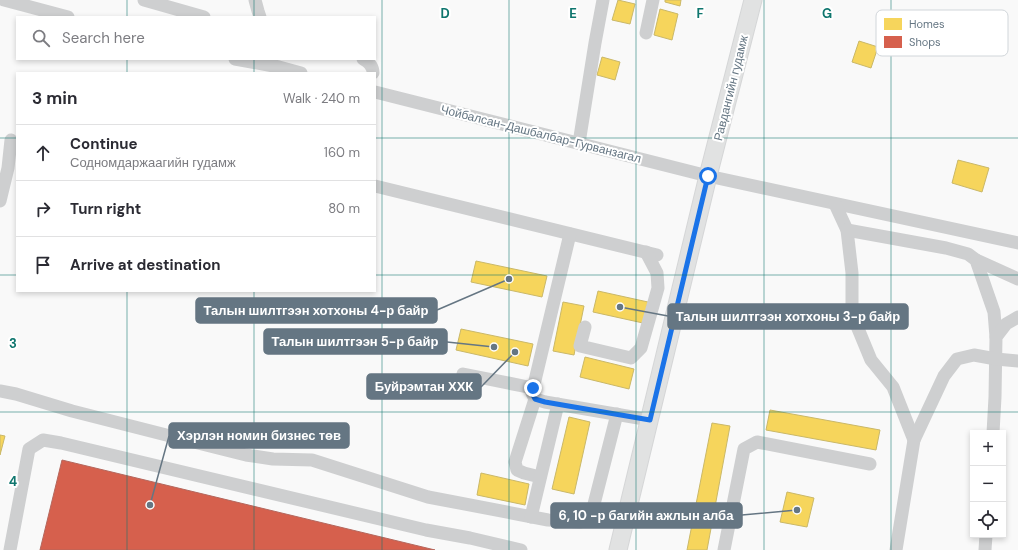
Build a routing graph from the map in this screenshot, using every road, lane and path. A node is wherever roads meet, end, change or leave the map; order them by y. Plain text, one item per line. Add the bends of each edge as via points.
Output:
1 (4, 0) edge
2 (144, 0) edge
3 (255, 0) edge
4 (603, 0) edge
5 (653, 0) edge
6 (754, 0) edge
7 (64, 16) edge
8 (200, 16) edge
9 (260, 16) edge
10 (646, 33) dead end
11 (246, 60) edge
12 (365, 60) edge
13 (278, 63) edge
14 (299, 72) edge
15 (373, 72) edge
16 (376, 90) edge
17 (9, 139) edge
18 (579, 143) junction
19 (708, 176) junction
20 (376, 186) edge
21 (0, 201) edge
22 (835, 204) junction
23 (847, 230) junction
24 (570, 234) junction
25 (1017, 245) edge
26 (976, 260) junction
27 (1018, 279) edge
28 (1018, 317) edge
29 (585, 327) dead end
30 (996, 337) junction
31 (996, 359) junction
32 (1018, 361) edge
33 (463, 374) dead end
34 (0, 390) edge
35 (534, 393) junction
36 (558, 404) junction
37 (617, 414) junction
38 (650, 420) junction
39 (993, 430) edge
40 (914, 440) junction
41 (870, 464) dead end
42 (540, 477) junction
43 (531, 516) junction
44 (986, 538) edge
45 (469, 544) edge
46 (10, 550) edge
47 (521, 550) edge
48 (618, 550) edge
49 (724, 550) edge
50 (896, 550) edge
51 (985, 550) edge

1 - 7 street
2 - 8 street
3 - 9 street
4 - 18 street
5 - 10 street
6 - 19 main road, Равдангийн гудамж
11 - 13 street
12 - 15 street via 373,68
13 - 14 street
16 - 18 street, Чойбалсан-Дашбалбар-Гурванзагал
17 - 21 street via 8,168
18 - 19 street, Чойбалсан-Дашбалбар-Гурванзагал
19 - 22 street, Чойбалсан-Дашбалбар-Гурванзагал
19 - 38 main road, Равдангийн гудамж
20 - 24 street
22 - 23 street
22 - 25 street, Чойбалсан-Дашбалбар-Гурванзагал
23 - 26 street via 946,248 968,254
23 - 40 street via 852,273 852,314 871,360 893,387
24 - 29 street via 651,254 657,272 658,288 641,348 630,358 580,346
24 - 35 street
26 - 27 street
26 - 30 street via 994,312
28 - 30 street via 1006,324
30 - 31 street
31 - 32 street
31 - 39 street
31 - 40 street via 974,355 958,359 944,376
33 - 35 street
34 - 43 street via 79,413 246,455 312,460 428,497
35 - 36 street
35 - 42 street via 515,462 517,470
36 - 37 street
36 - 42 street
37 - 38 street
37 - 43 street via 592,512 580,522
38 - 48 main road, Равдангийн гудамж
40 - 50 street
41 - 49 street via 757,442 744,449
42 - 43 street
44 - 51 street
45 - 46 street via 426,530 43,440 29,449
45 - 47 street

